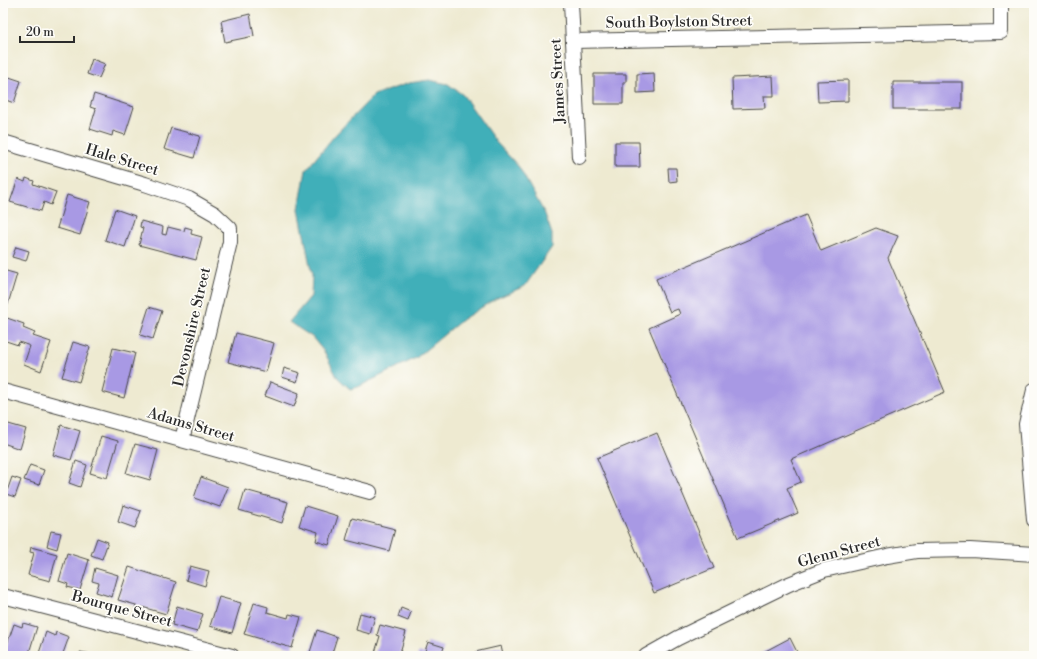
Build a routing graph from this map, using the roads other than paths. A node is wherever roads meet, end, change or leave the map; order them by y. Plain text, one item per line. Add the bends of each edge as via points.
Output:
1 (571, 3) edge
2 (1001, 3) edge
3 (573, 41) junction
4 (3, 142) edge
5 (579, 157) dead end
6 (224, 223) joint
7 (1034, 390) edge
8 (3, 391) edge
9 (182, 440) junction
10 (370, 492) dead end
11 (1034, 520) edge
12 (1034, 554) edge
13 (3, 596) edge
14 (232, 656) edge
15 (646, 656) edge

1 - 3 street, James Street
2 - 3 street, South Boylston Street via 1001,32
3 - 5 street, James Street
4 - 6 street, Hale Street via 189,199 215,214
6 - 9 street, Devonshire Street via 230,228 230,242
7 - 11 street via 1026,424
8 - 9 street, Adams Street
9 - 10 street, Adams Street
12 - 15 street, Glenn Street via 970,550 918,551 824,570 789,584
13 - 14 street, Bourque Street

